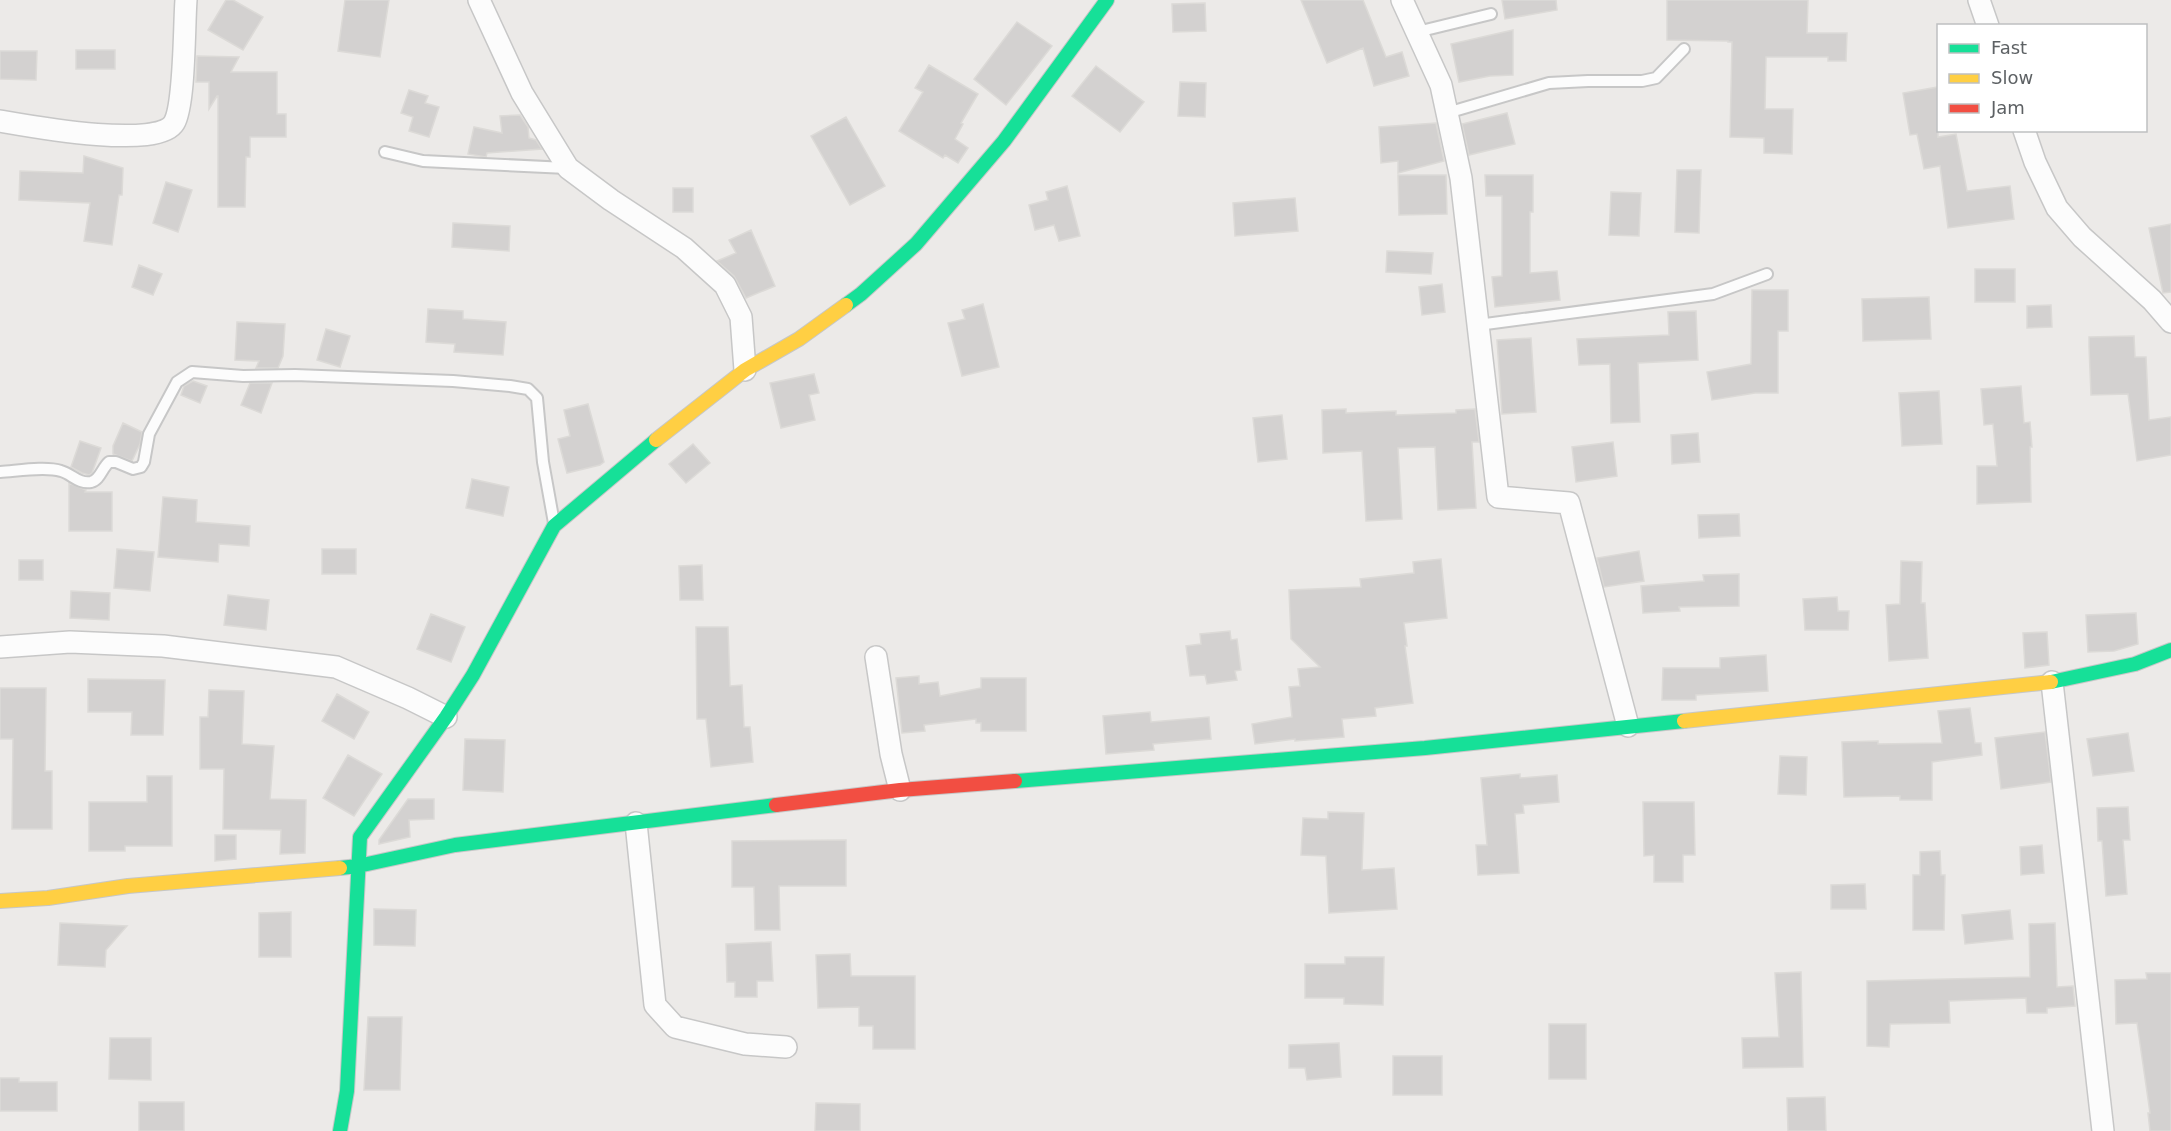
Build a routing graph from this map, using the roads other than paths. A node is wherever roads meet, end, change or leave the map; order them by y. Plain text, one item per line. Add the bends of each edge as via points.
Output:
1 (186, 0) edge
2 (479, 0) edge
3 (1107, 0) edge
4 (1402, 0) edge
5 (1979, 0) edge
6 (1491, 14) dead end
7 (1987, 24) edge
8 (1417, 32) junction
9 (1684, 49) dead end
10 (1447, 113) junction
11 (0, 121) edge
12 (2025, 132) edge
13 (385, 152) dead end
14 (568, 168) junction
15 (1767, 274) dead end
16 (2171, 322) edge
17 (1478, 325) junction
18 (745, 370) junction
19 (0, 472) edge
20 (554, 526) junction
21 (0, 647) edge
22 (2171, 650) edge
23 (876, 657) dead end
24 (2052, 682) junction
25 (446, 717) junction
26 (1628, 726) junction
27 (900, 790) junction
28 (636, 823) junction
29 (358, 866) junction
30 (0, 901) edge
31 (786, 1047) dead end
32 (340, 1131) edge
33 (2103, 1131) edge

1 - 11 street via 180,102 174,123 167,130 146,135 113,135
2 - 14 street via 522,93
3 - 18 street via 1005,141 916,244 861,294 799,339
4 - 8 street
5 - 7 street
6 - 8 lane
8 - 10 street via 1441,85
9 - 10 lane via 1656,78 1549,83
10 - 17 street via 1461,178
12 - 16 street via 2057,208
13 - 14 lane via 423,161
14 - 18 street via 684,248 725,285 741,317
15 - 17 lane via 1713,294
17 - 26 street via 1498,497 1569,503
18 - 20 street
19 - 20 lane via 57,470 75,480 91,482 109,462 133,470 141,467 149,434 177,382 192,372 510,386 528,390 537,398
20 - 25 street
21 - 25 street via 70,642 163,646 336,667
22 - 24 street via 2135,664
23 - 27 street
24 - 26 street
24 - 33 street
25 - 29 street via 360,837
26 - 27 street via 1425,748
27 - 28 street
28 - 29 street via 455,845
28 - 31 street via 655,1005 675,1027 745,1044
29 - 30 street
29 - 32 street via 347,1091

